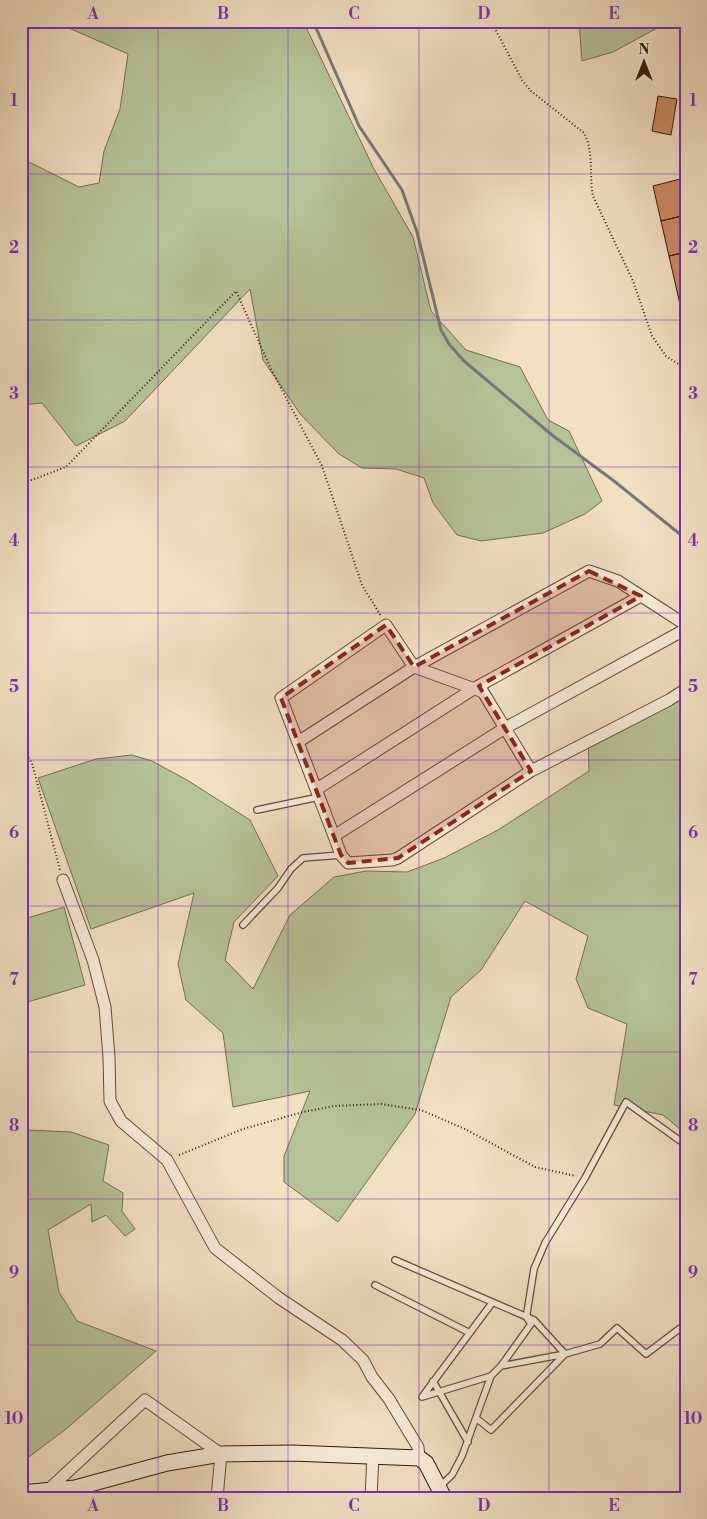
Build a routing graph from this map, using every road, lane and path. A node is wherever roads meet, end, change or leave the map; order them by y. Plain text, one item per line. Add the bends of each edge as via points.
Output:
1 (491, 21) edge
2 (686, 369) edge
3 (21, 484) edge
4 (641, 596) junction
5 (386, 625) junction
6 (686, 627) edge
7 (414, 667) junction
8 (475, 688) junction
9 (686, 688) edge
10 (505, 728) junction
11 (298, 742) junction
12 (21, 746) edge
13 (531, 771) junction
14 (318, 793) junction
15 (257, 810) dead end
16 (334, 836) junction
17 (341, 855) junction
18 (63, 880) joint
19 (243, 925) dead end
20 (686, 1145) edge
21 (167, 1160) junction
22 (585, 1178) junction
23 (395, 1260) dead end
24 (375, 1285) dead end
25 (492, 1303) junction
26 (527, 1318) junction
27 (683, 1326) dead end
28 (470, 1333) junction
29 (565, 1354) junction
30 (501, 1366) junction
31 (491, 1376) junction
32 (433, 1381) junction
33 (439, 1391) junction
34 (476, 1418) junction
35 (468, 1442) junction
36 (221, 1454) junction
37 (373, 1456) junction
38 (419, 1458) junction
39 (441, 1492) edge
40 (21, 1493) edge
41 (48, 1495) edge
42 (217, 1498) edge
43 (371, 1498) edge

1 - 2 path via 526,86 584,133 589,142 593,196 633,281 652,336 666,356
3 - 5 path via 66,467 236,291 271,369 322,466 362,585
4 - 6 street
4 - 7 street via 618,581 589,571
4 - 8 street
5 - 7 street
5 - 11 street via 281,698
6 - 10 street
7 - 8 street
7 - 11 street
8 - 10 street via 483,692
8 - 14 street
9 - 13 street via 669,700
10 - 13 street
10 - 16 street
11 - 14 street
12 - 18 path via 32,764
13 - 17 street via 398,858 348,863
14 - 15 lane
14 - 16 street
16 - 17 street
17 - 19 lane via 303,858
18 - 21 street via 93,960 104,1007 110,1101 121,1121
20 - 22 lane via 626,1102
21 - 22 path via 244,1129 303,1112 334,1106 381,1104 421,1110 535,1166
21 - 38 street via 215,1248 279,1298 342,1340 363,1360 418,1447
22 - 26 lane via 545,1243 534,1269
23 - 25 lane
24 - 28 lane
25 - 26 lane
25 - 28 lane
26 - 29 lane via 534,1320
26 - 30 lane via 531,1324
27 - 29 lane via 646,1354 617,1328 600,1344
28 - 32 lane
29 - 30 lane
29 - 34 lane via 491,1430
30 - 31 lane
31 - 33 lane
31 - 34 lane
32 - 33 lane
32 - 33 lane via 422,1397
33 - 35 lane
34 - 35 lane
35 - 39 lane
36 - 37 street
36 - 41 street via 167,1463
36 - 41 street via 145,1400
36 - 42 street
37 - 38 street
37 - 43 street
38 - 39 street via 426,1463
40 - 41 street

